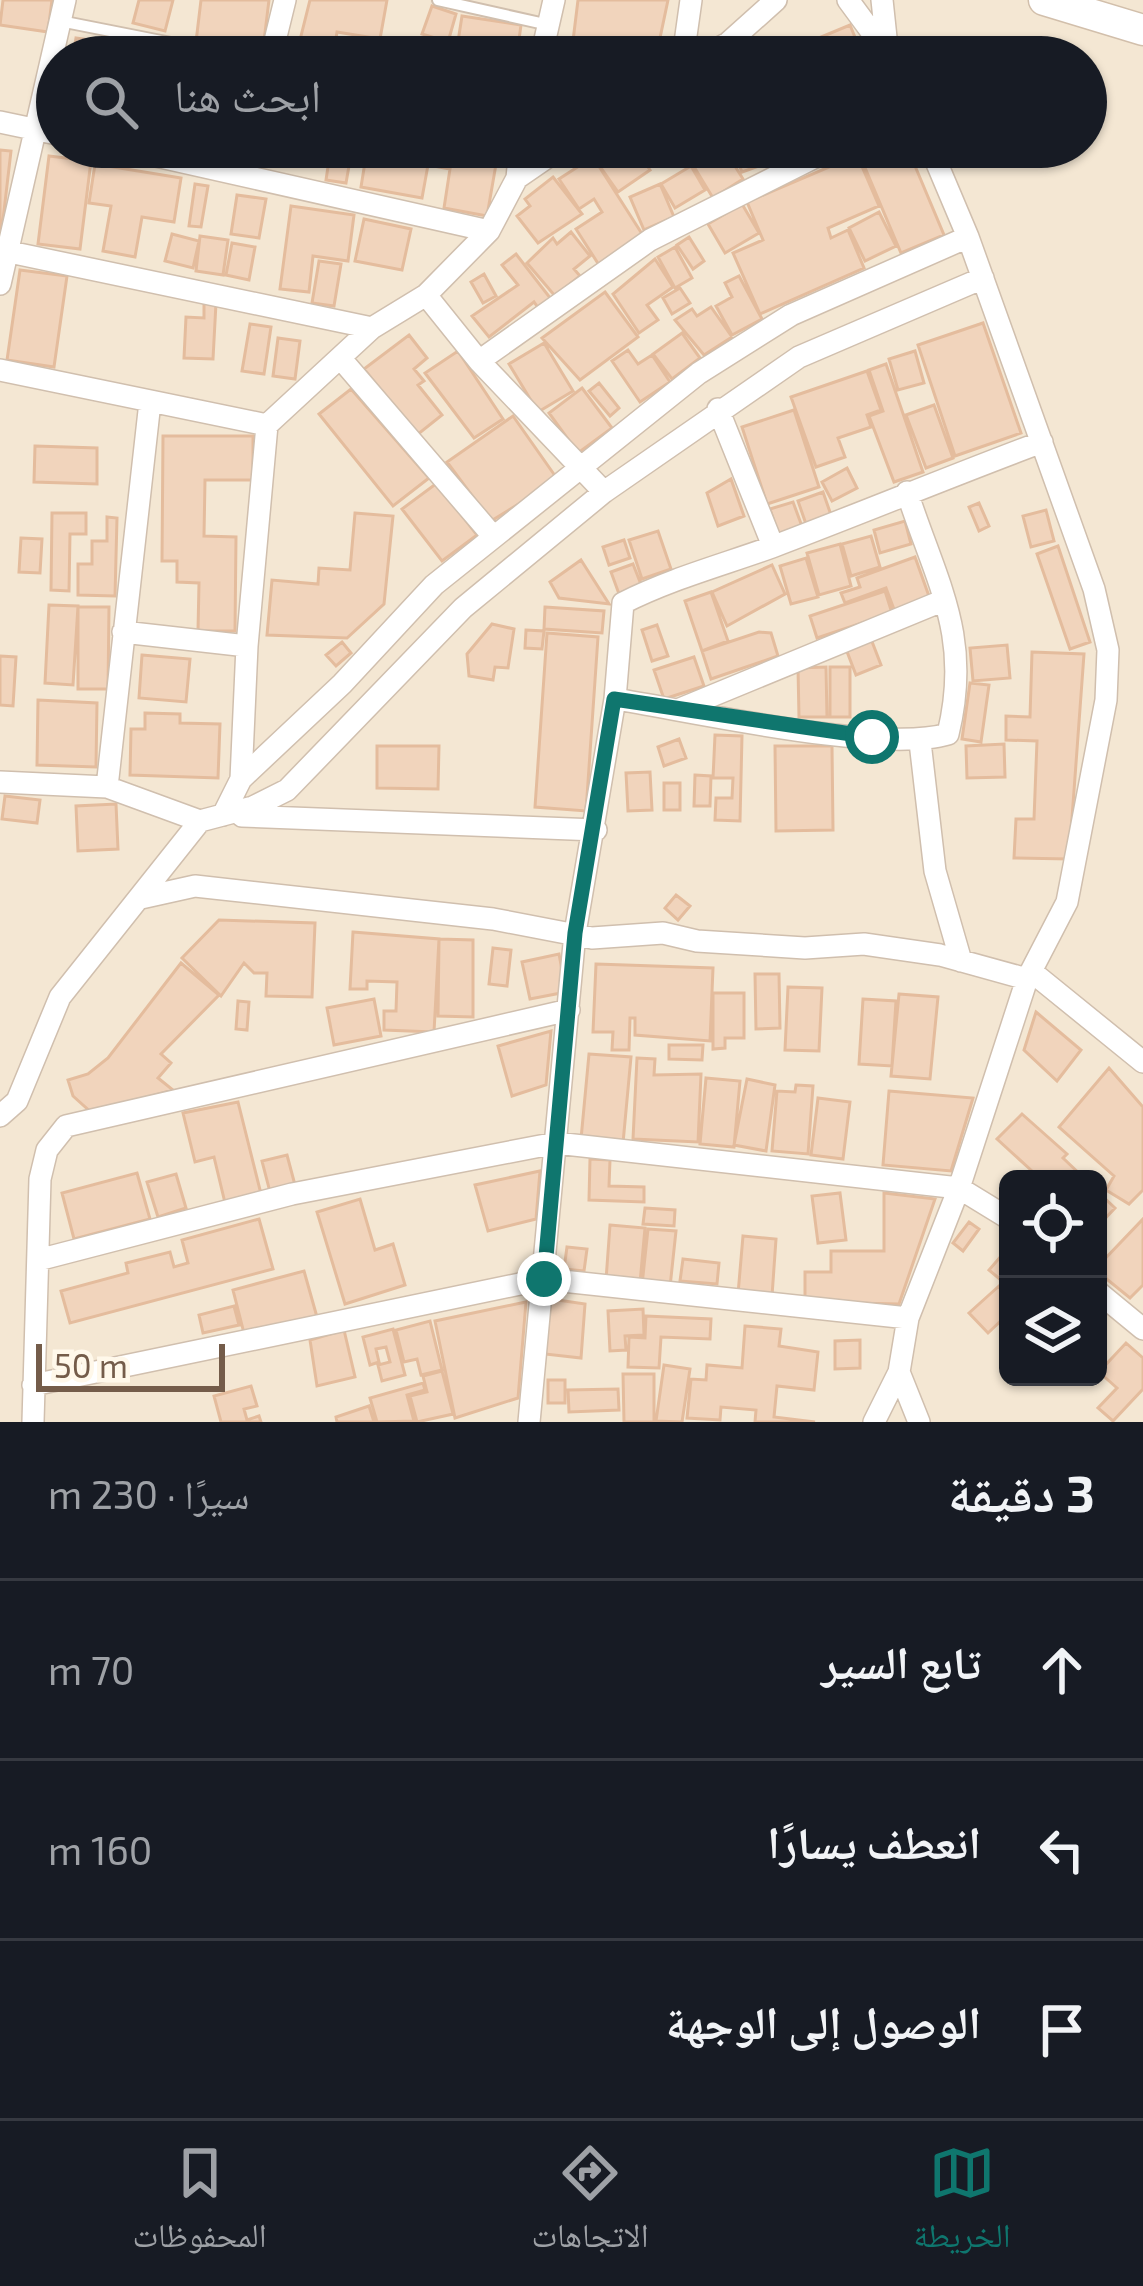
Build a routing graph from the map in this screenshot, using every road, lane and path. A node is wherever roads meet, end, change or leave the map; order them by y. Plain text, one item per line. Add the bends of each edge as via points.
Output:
1 (285, 0) edge
2 (438, 0) edge
3 (554, 0) edge
4 (691, 0) edge
5 (776, 0) edge
6 (848, 0) edge
7 (882, 0) edge
8 (1044, 0) edge
9 (62, 10) edge
10 (549, 25) junction
11 (1143, 29) edge
12 (162, 36) edge
13 (276, 36) edge
14 (546, 36) edge
15 (686, 36) edge
16 (736, 36) edge
17 (875, 36) edge
18 (887, 36) edge
19 (36, 117) edge
20 (0, 122) edge
21 (33, 129) junction
22 (36, 130) edge
23 (212, 168) edge
24 (246, 168) edge
25 (518, 168) edge
26 (532, 168) edge
27 (794, 168) edge
28 (939, 168) edge
29 (244, 175) junction
30 (517, 178) junction
31 (489, 231) junction
32 (968, 237) junction
33 (3, 251) edge
34 (983, 278) junction
35 (0, 284) edge
36 (426, 295) junction
37 (372, 328) junction
38 (342, 360) junction
39 (479, 361) junction
40 (0, 370) edge
41 (150, 402) junction
42 (718, 410) junction
43 (267, 425) junction
44 (1042, 442) junction
45 (579, 469) junction
46 (604, 492) junction
47 (908, 492) junction
48 (492, 535) junction
49 (773, 546) junction
50 (942, 601) junction
51 (123, 632) junction
52 (247, 646) junction
53 (614, 699) junction
54 (680, 709) junction
55 (920, 742) junction
56 (241, 779) junction
57 (0, 782) edge
58 (107, 787) junction
59 (224, 815) junction
60 (200, 821) junction
61 (596, 830) junction
62 (142, 898) junction
63 (575, 933) junction
64 (961, 961) junction
65 (1029, 976) junction
66 (569, 1010) junction
67 (1143, 1062) edge
68 (0, 1116) edge
69 (556, 1143) junction
70 (958, 1188) junction
71 (999, 1213) edge
72 (38, 1260) junction
73 (544, 1279) junction
74 (1107, 1299) edge
75 (908, 1318) junction
76 (1143, 1329) edge
77 (898, 1372) junction
78 (33, 1385) junction
79 (525, 1421) edge
80 (33, 1422) edge
81 (553, 1422) edge
82 (874, 1422) edge
83 (919, 1422) edge

1 - 13 street
2 - 10 lane
3 - 10 street
4 - 15 street
5 - 16 street
6 - 17 street
7 - 18 street
8 - 11 main road
9 - 12 lane
10 - 14 street
19 - 21 street
20 - 21 street
21 - 22 street
21 - 33 street
23 - 29 street
24 - 29 street
25 - 30 street
26 - 30 street
27 - 39 street via 650,240
28 - 32 street
29 - 31 street
30 - 31 street
31 - 36 street
32 - 34 street
32 - 45 street via 791,315 699,373
33 - 35 street
33 - 37 street
34 - 42 street via 799,357
34 - 44 street
36 - 37 street
36 - 39 street
37 - 38 street
38 - 43 street
38 - 48 street
39 - 45 street
40 - 41 street
41 - 43 street
41 - 51 street
42 - 46 street
42 - 49 street
43 - 52 street
44 - 47 street
44 - 65 street via 1108,650 1086,822 1066,902
45 - 46 street
45 - 48 street
46 - 59 street via 463,608 287,790
47 - 49 street
47 - 50 street
48 - 56 street
49 - 53 street via 623,604
50 - 54 street
50 - 55 street via 956,626 956,698 948,734
51 - 52 street
51 - 58 street
52 - 56 street
53 - 54 street
53 - 61 street
54 - 55 street
55 - 64 street via 935,871
56 - 59 street
57 - 58 street
58 - 60 street
59 - 60 street
59 - 61 street
60 - 62 street
61 - 63 street
62 - 63 street via 195,886
62 - 68 street via 60,998 16,1101
63 - 64 street via 805,948 864,944
63 - 66 street
64 - 65 street
65 - 67 street
65 - 70 street
66 - 69 street
66 - 72 street via 66,1126 47,1150 40,1179
69 - 70 street
69 - 72 street via 292,1194
69 - 73 street
70 - 71 street
70 - 75 street
72 - 78 street
73 - 75 street
73 - 78 street
73 - 79 street
74 - 76 street
75 - 77 street
77 - 82 street
77 - 83 street
78 - 80 street
79 - 81 street

